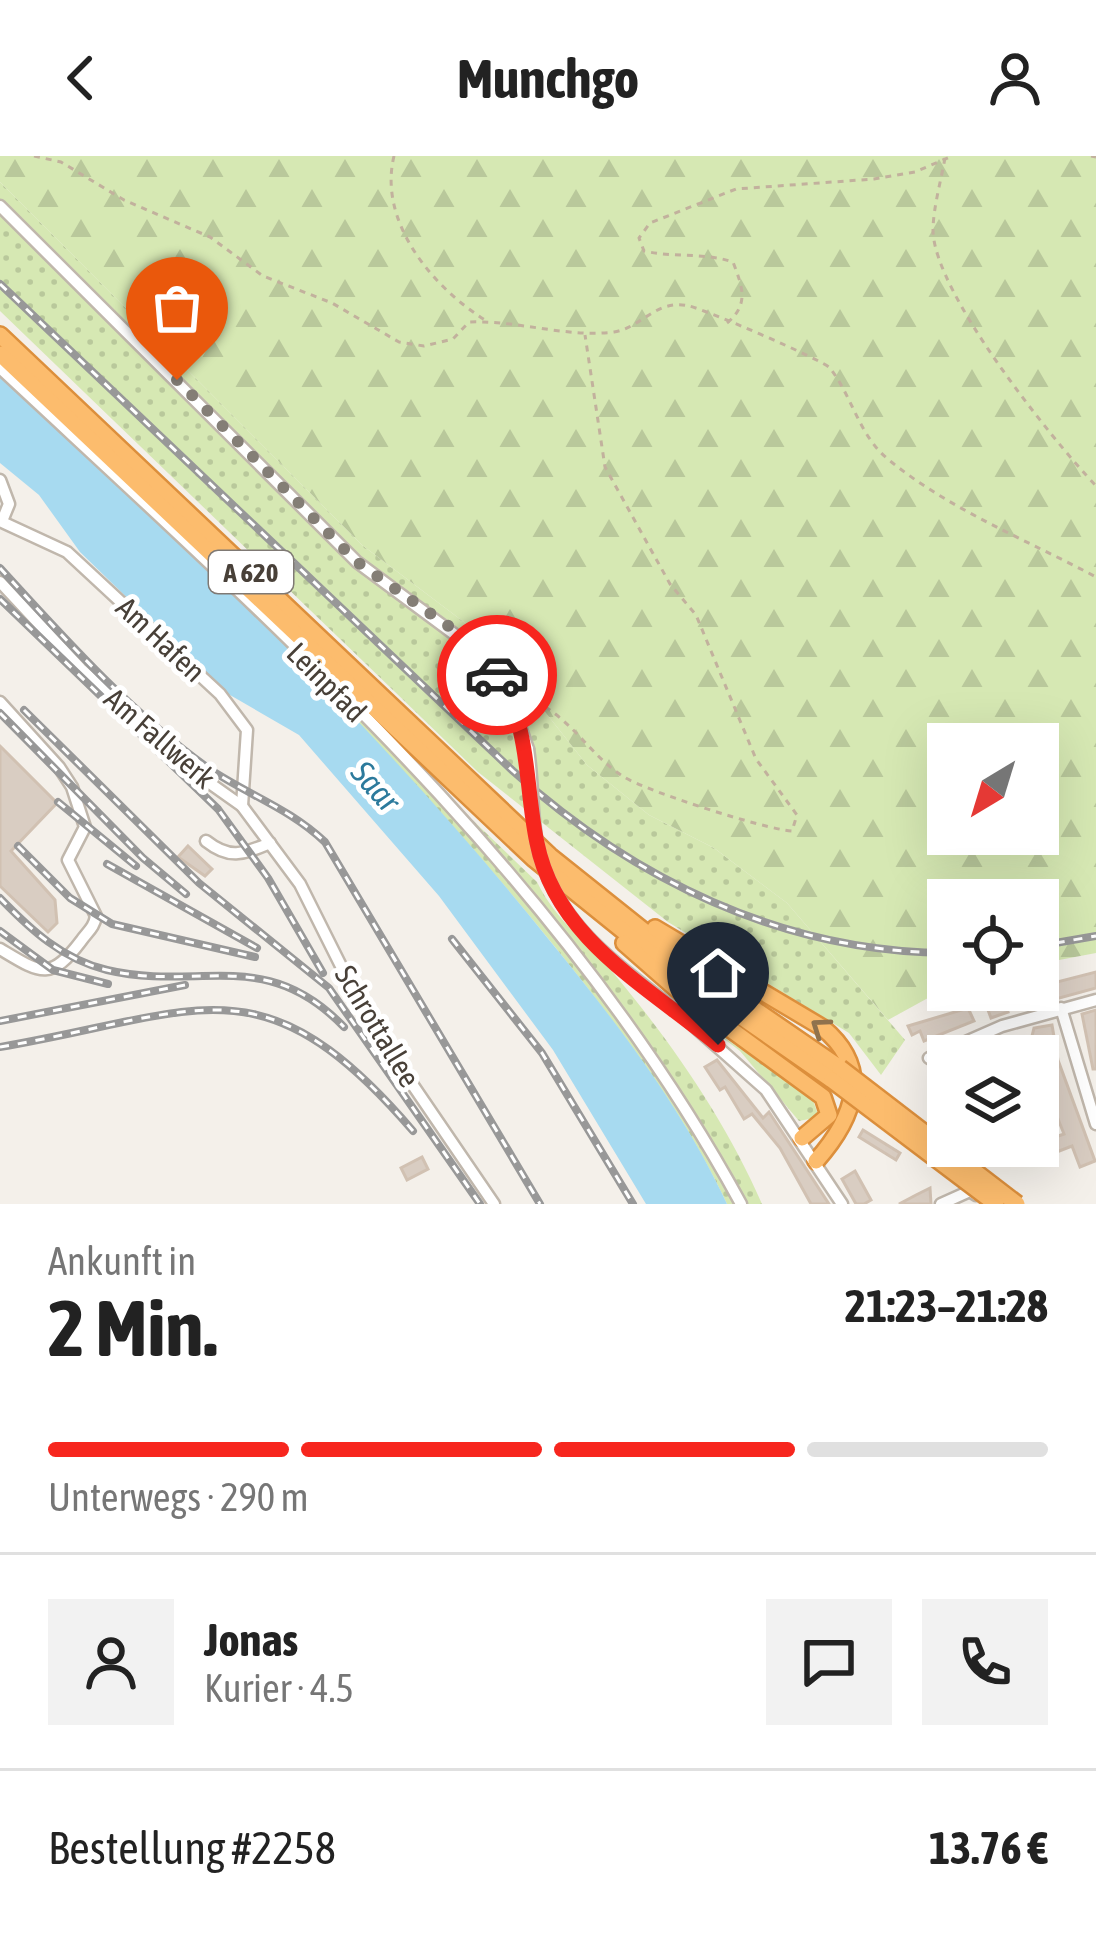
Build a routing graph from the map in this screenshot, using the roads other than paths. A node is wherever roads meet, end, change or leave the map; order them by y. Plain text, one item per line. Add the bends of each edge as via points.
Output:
1 (0, 206) edge
2 (0, 335) edge
3 (0, 353) edge
4 (0, 368) edge
5 (0, 480) edge
6 (1, 521) edge
7 (0, 582) edge
8 (0, 702) edge
9 (242, 806) junction
10 (495, 815) junction
11 (206, 841) dead end
12 (270, 843) junction
13 (569, 880) junction
14 (0, 949) edge
15 (1096, 1000) edge
16 (1061, 1008) junction
17 (981, 1035) edge
18 (836, 1074) junction
19 (1096, 1124) edge
20 (802, 1138) junction
21 (816, 1160) junction
22 (494, 1204) edge
23 (741, 1204) edge
24 (842, 1204) edge
25 (941, 1204) edge
26 (992, 1204) edge
27 (1017, 1204) edge

1 - 20 street, bridge via 357,562 464,637 509,695 528,749 536,837 561,906 610,958 743,1066
2 - 10 highway, A 620
3 - 10 highway, A 620
4 - 23 street, Leinpfad via 312,666 514,881 688,1107
5 - 6 street via 9,504
6 - 9 street, Am Hafen via 67,552 220,694 247,730
7 - 9 street, Am Fallwerk via 97,684
8 - 14 street via 72,787 85,827 68,860 96,916 52,970 38,972
9 - 12 street, Am Fallwerk
10 - 13 highway, A 620
10 - 13 highway, A 620
11 - 12 street via 238,856
12 - 22 street, Schrottallee via 300,884 368,1018
13 - 18 highway, A 620
13 - 20 highway via 681,993 824,1097 829,1115
21 -> 13 highway, A 620 via 854,1100 846,1048
15 - 16 street
16 - 17 street
16 - 19 street
18 - 26 highway, A 620, bridge
18 - 27 highway, A 620, bridge
20 - 21 street
21 - 24 street
25 - 26 street via 970,1191

